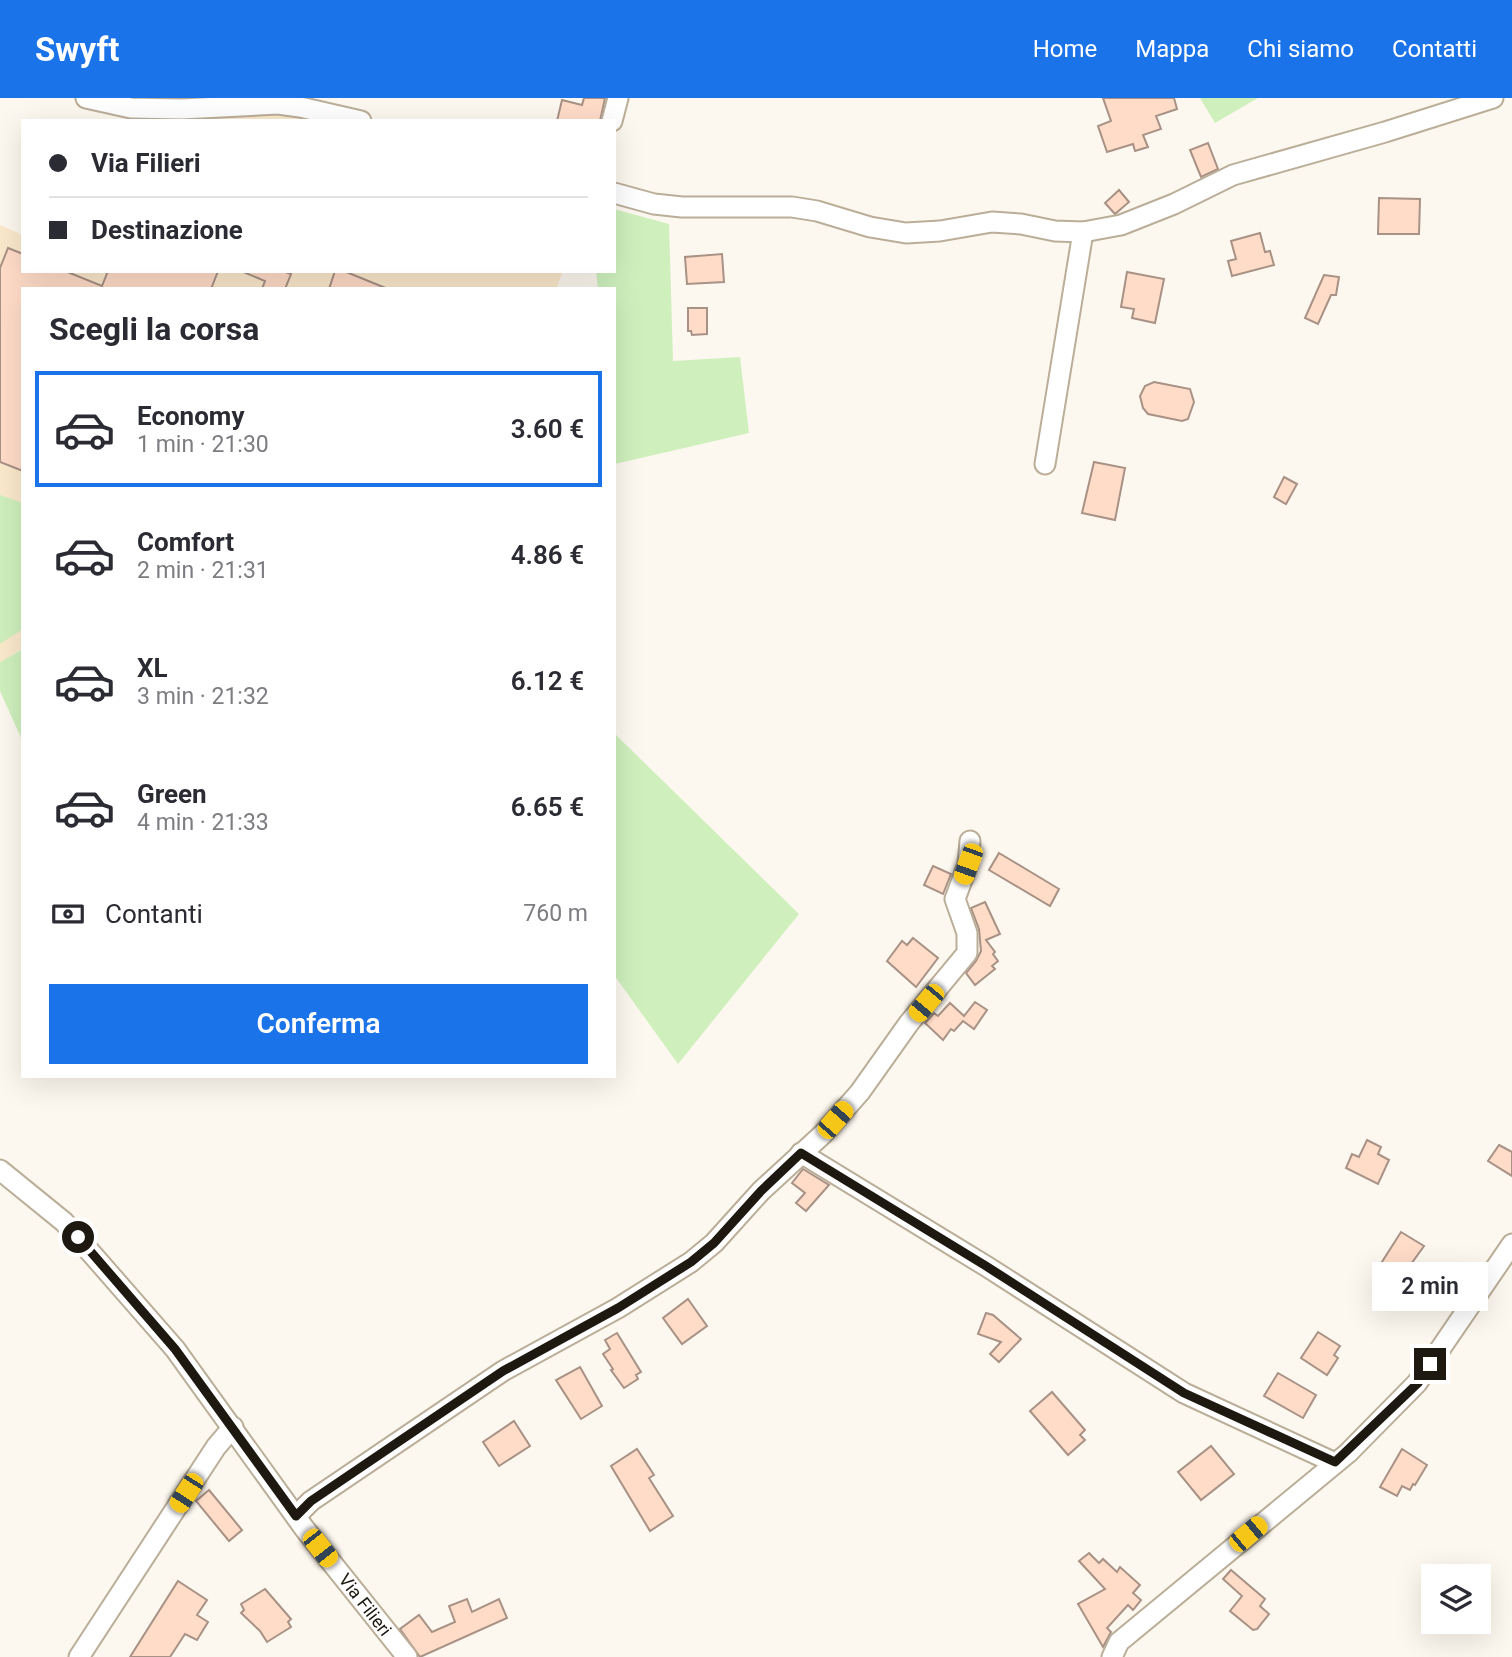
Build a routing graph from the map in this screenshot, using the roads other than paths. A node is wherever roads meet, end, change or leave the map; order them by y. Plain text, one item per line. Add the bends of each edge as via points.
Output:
1 (86, 98) edge
2 (618, 98) edge
3 (1487, 99) edge
4 (352, 119) edge
5 (613, 119) edge
6 (616, 194) edge
7 (1083, 232) junction
8 (1045, 464) dead end
9 (971, 841) dead end
10 (801, 1153) junction
11 (0, 1170) edge
12 (1512, 1244) edge
13 (233, 1427) junction
14 (1335, 1462) junction
15 (296, 1516) junction
16 (79, 1657) edge
17 (407, 1657) edge
18 (1112, 1657) edge

1 - 4 street via 131,108 278,104
2 - 5 street
3 - 7 street via 1233,175 1121,225
6 - 7 street via 682,207 792,207 906,233 992,222
7 - 8 street
9 - 10 street via 955,899 967,933 967,953 860,1092
10 - 14 street via 1184,1393
10 - 15 street via 691,1262 503,1371 311,1501
11 - 13 street, Via Filieri via 64,1222 175,1349
12 - 14 street via 1418,1383
13 - 15 street, Via Filieri
13 - 16 street
14 - 18 street via 1119,1643
15 - 17 street, Via Filieri

